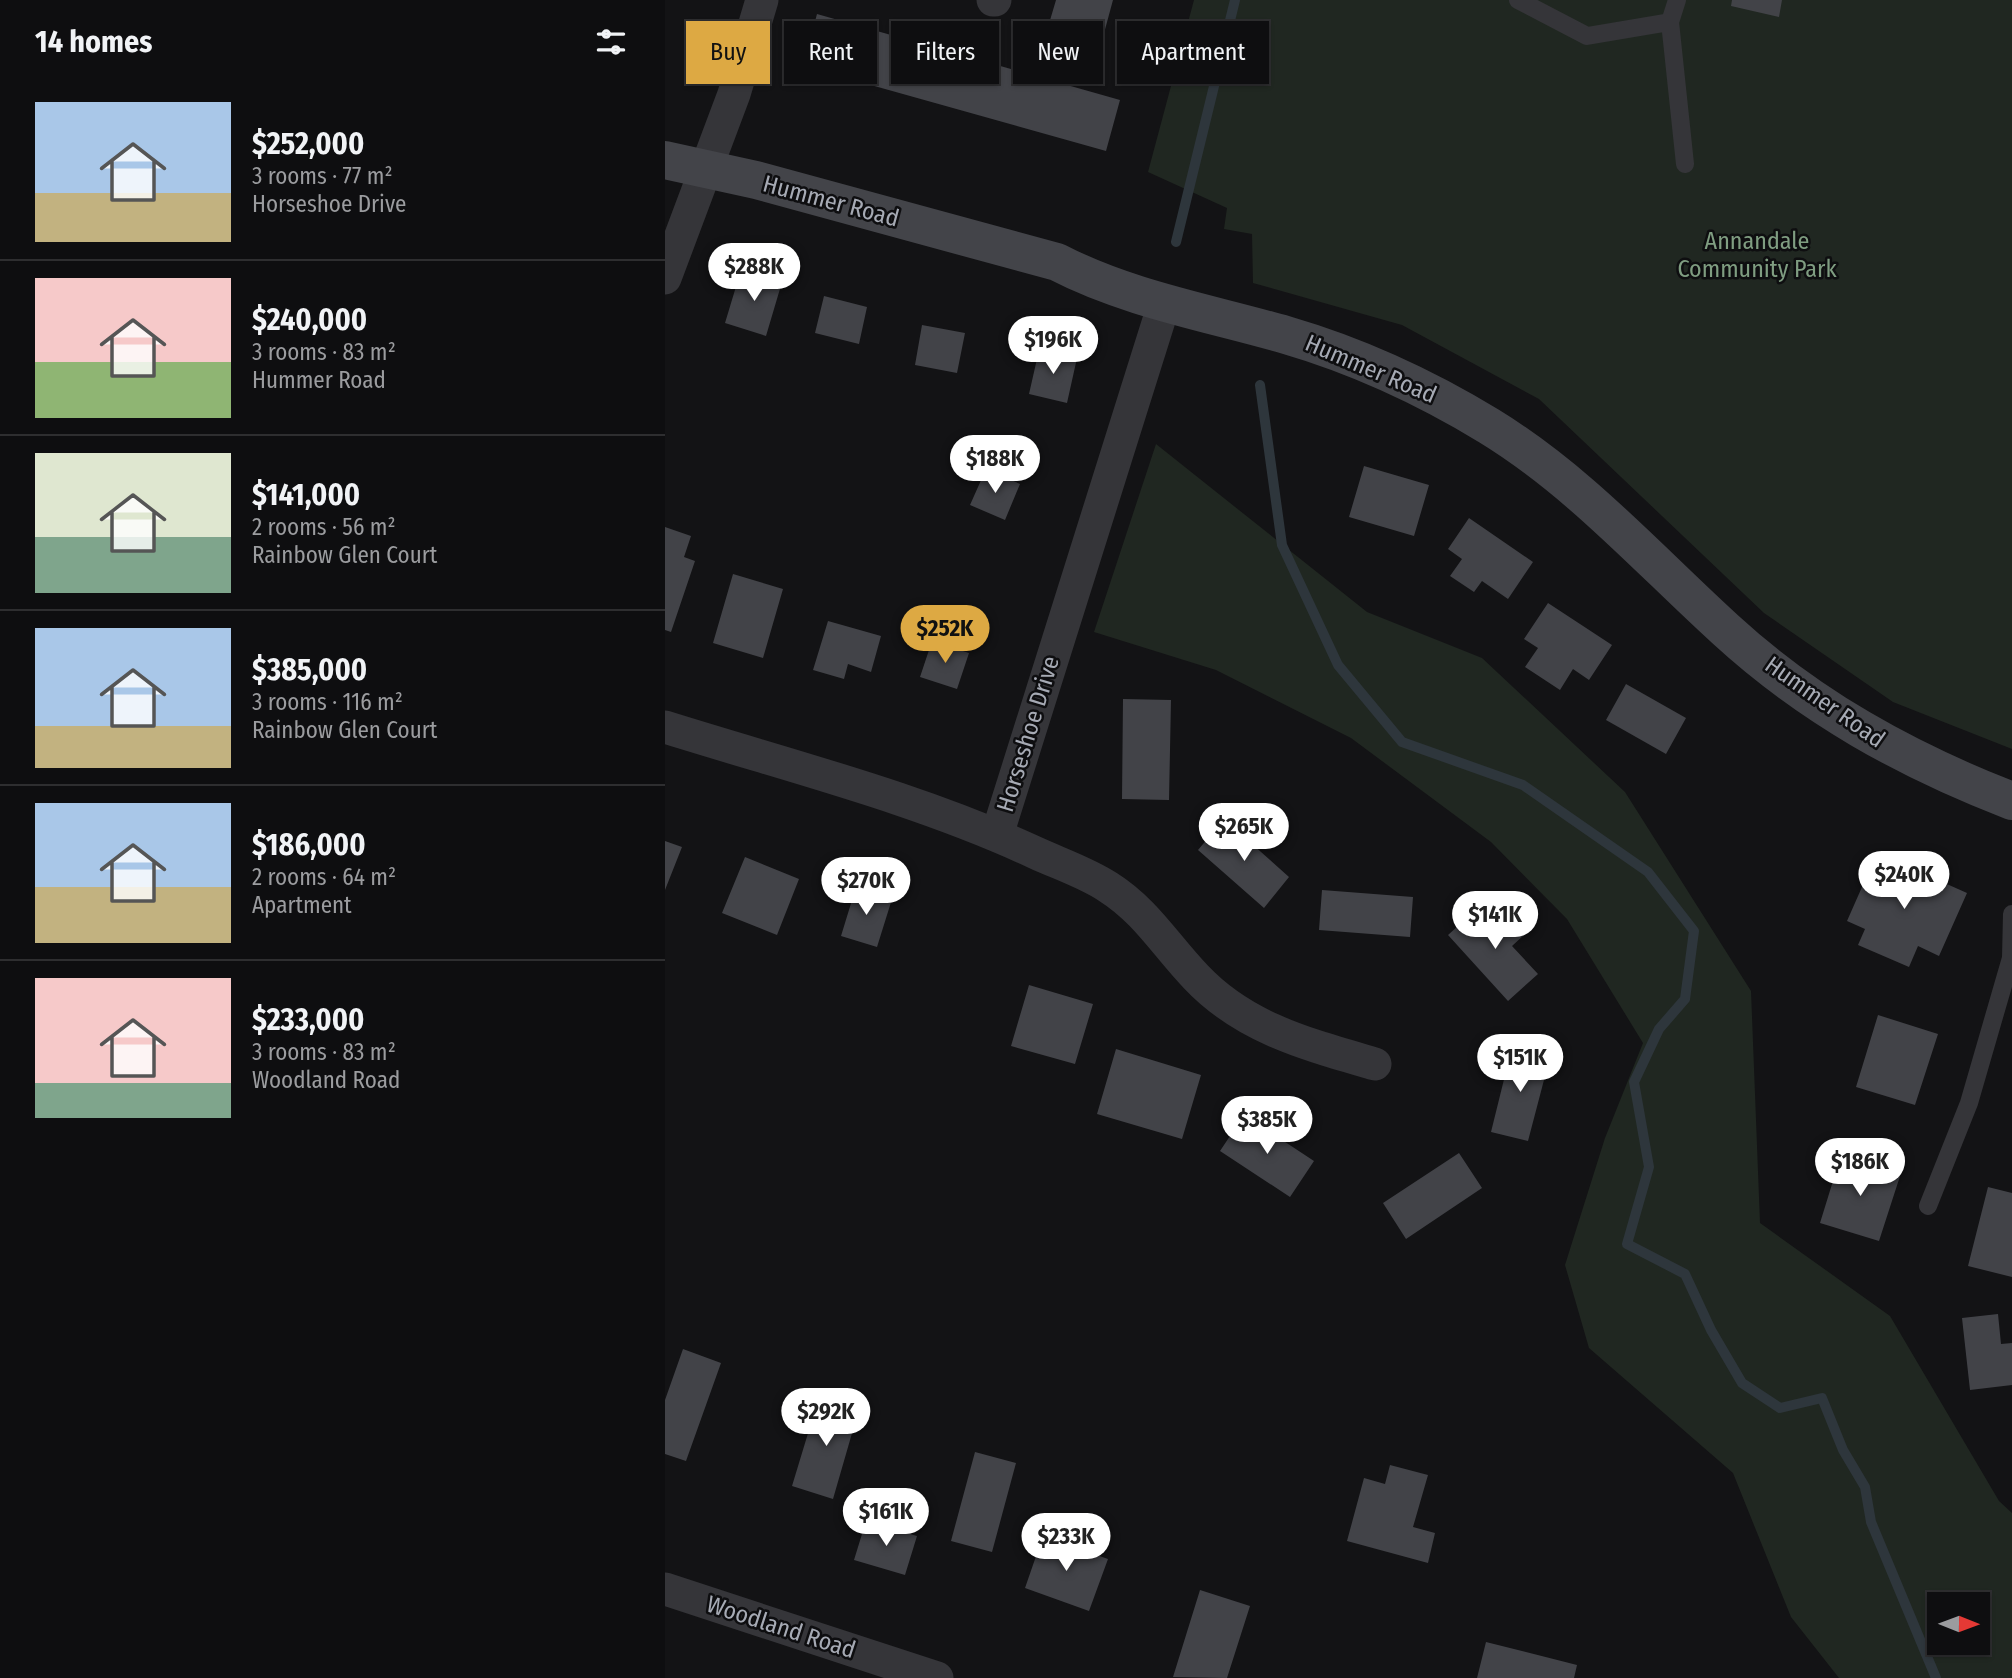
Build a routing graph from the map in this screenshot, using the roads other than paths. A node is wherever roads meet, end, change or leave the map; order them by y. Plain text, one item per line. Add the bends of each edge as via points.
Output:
1 (762, 0) edge
2 (1518, 0) edge
3 (1677, 0) edge
4 (1670, 22) junction
5 (665, 160) edge
6 (1685, 164) dead end
7 (705, 170) junction
8 (665, 278) edge
9 (1165, 301) junction
10 (665, 727) edge
11 (2012, 801) edge
12 (997, 835) junction
13 (2012, 914) edge
14 (1375, 1064) dead end
15 (1928, 1206) dead end
16 (665, 1589) edge
17 (937, 1678) edge

1 - 7 street
2 - 4 lane via 1587,36
3 - 4 lane
4 - 6 lane
5 - 7 main road, Hummer Road
7 - 8 street
7 - 9 main road, Hummer Road via 1057,262 1094,282
9 - 11 main road, Hummer Road via 1290,336 1422,386 1557,473 1728,631 1805,694 1877,740 1945,775
9 - 12 street, Horseshoe Drive
10 - 12 street, Horseshoe Drive
12 - 14 street via 1107,886 1139,910 1196,977 1232,1009 1291,1040
13 - 15 lane via 2011,958 1969,1102
16 - 17 street, Woodland Road

